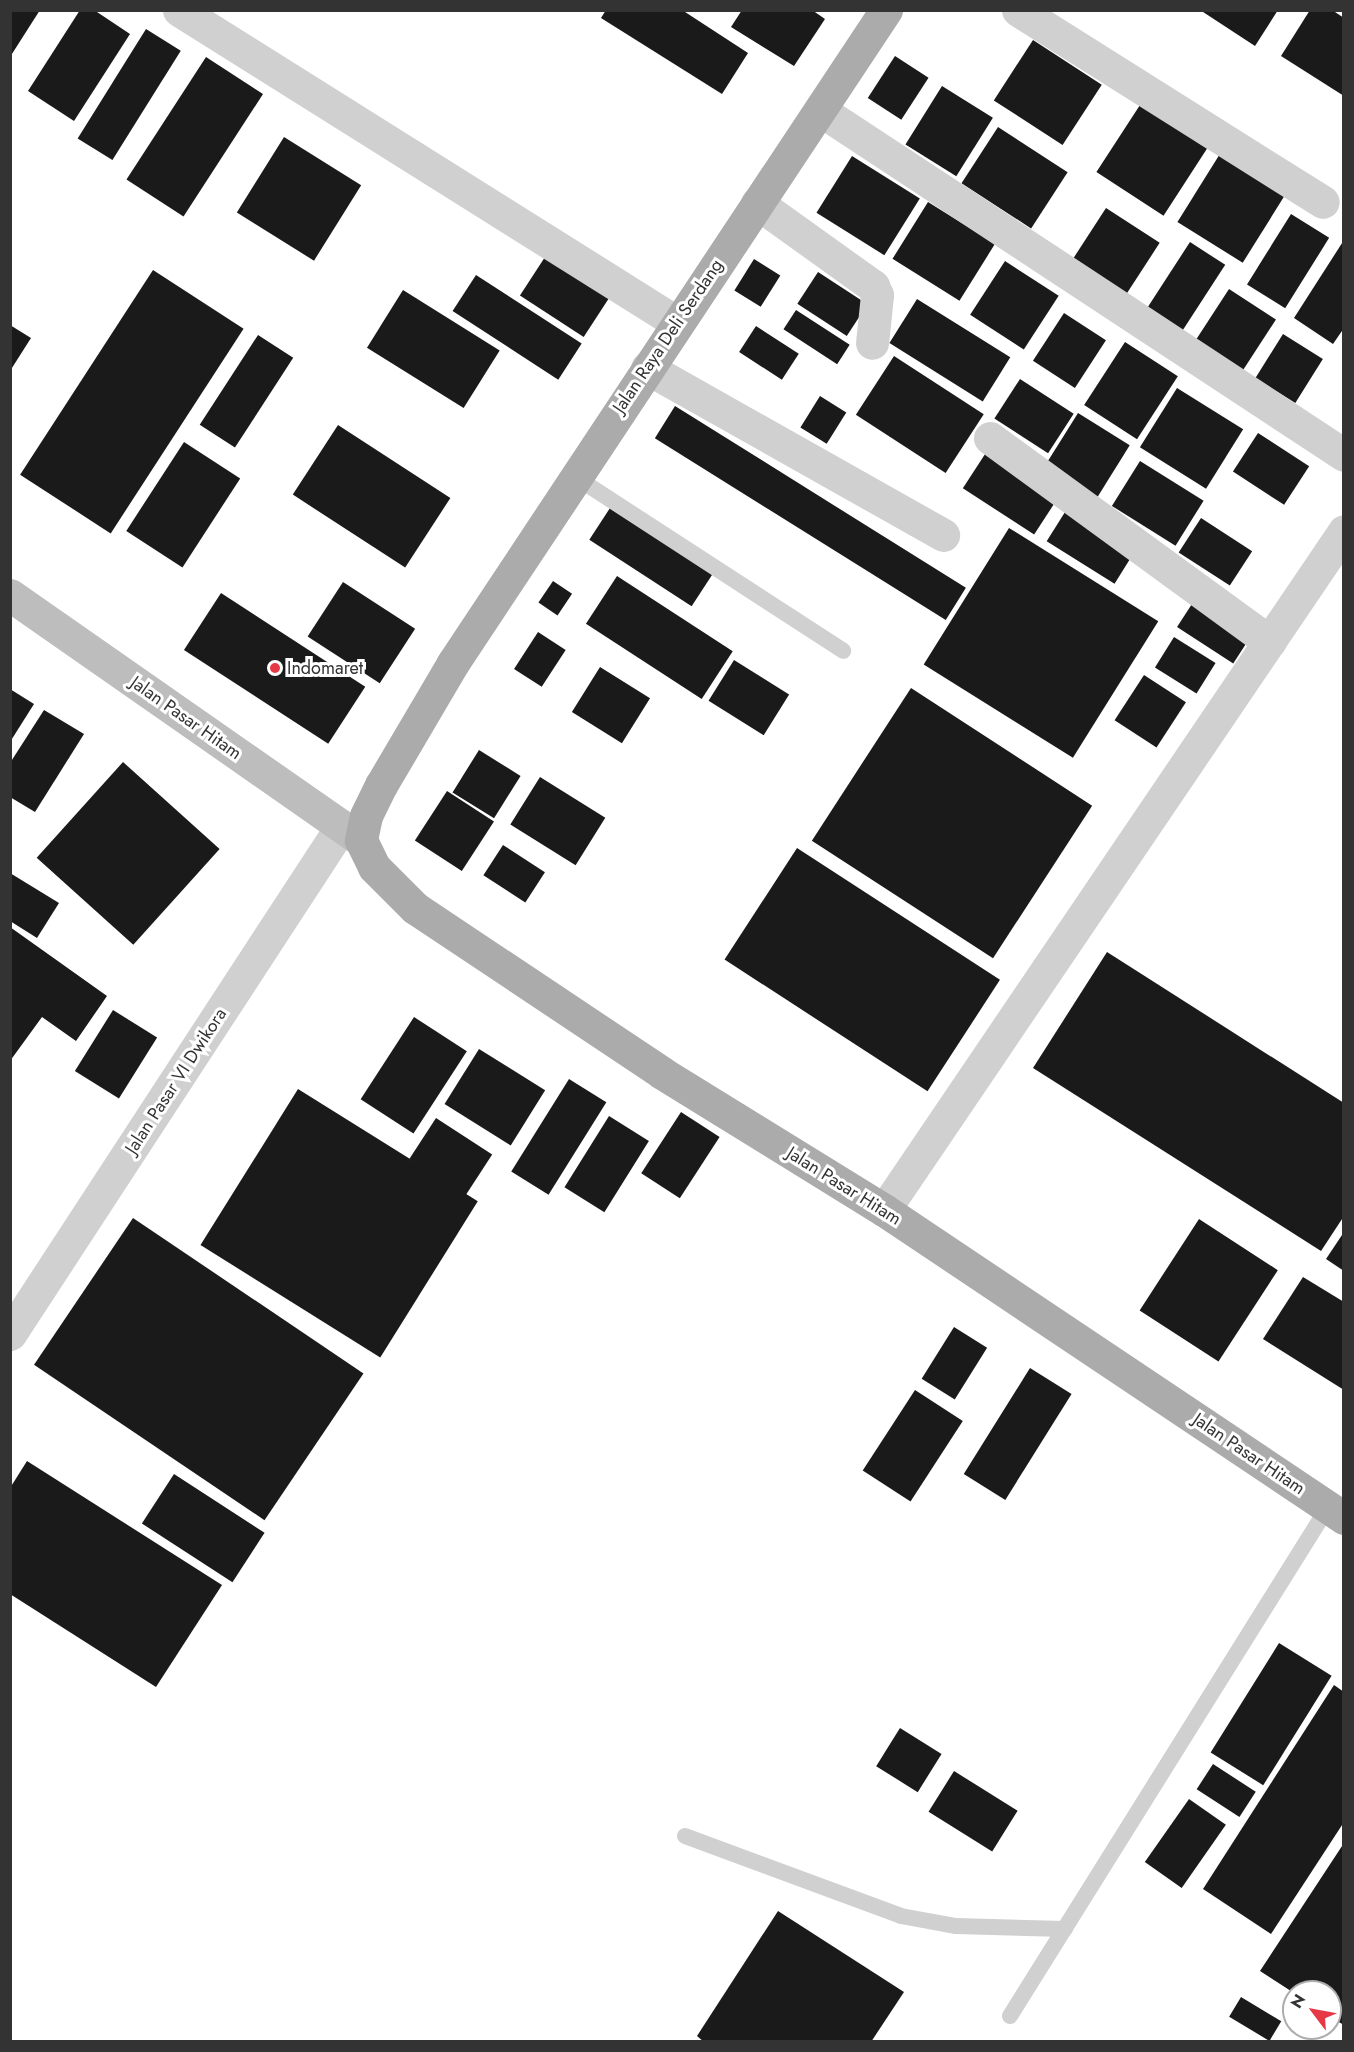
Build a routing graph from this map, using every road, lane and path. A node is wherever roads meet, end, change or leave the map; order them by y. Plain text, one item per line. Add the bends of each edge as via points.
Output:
1 (179, 10) edge
2 (886, 10) edge
3 (1018, 10) edge
4 (820, 110) junction
5 (1323, 202) dead end
6 (757, 203) junction
7 (676, 322) junction
8 (872, 343) dead end
9 (647, 368) junction
10 (990, 438) dead end
11 (1344, 455) edge
12 (574, 476) junction
13 (1344, 531) edge
14 (943, 535) dead end
15 (10, 595) edge
16 (1270, 642) junction
17 (843, 651) dead end
18 (351, 834) junction
19 (884, 1210) junction
20 (10, 1334) edge
21 (1336, 1512) edge
22 (685, 1836) dead end
23 (1065, 1929) junction
24 (1010, 2016) dead end

1 - 7 street
2 - 4 main road, Jalan Raya Deli Serdang
3 - 5 street
4 - 6 main road, Jalan Raya Deli Serdang
4 - 11 street
6 - 7 main road, Jalan Raya Deli Serdang
6 - 8 street via 873,286 877,295
7 - 9 main road, Jalan Raya Deli Serdang
9 - 12 main road, Jalan Raya Deli Serdang
9 - 14 street
10 - 16 street
12 - 17 lane
12 - 18 main road, Jalan Raya Deli Serdang via 453,663 366,816
13 - 16 street
15 - 18 main road, Jalan Pasar Hitam
16 - 19 street
18 - 19 main road, Jalan Pasar Hitam via 374,867 415,908 662,1073
18 - 20 street, Jalan Pasar VI Dwikora
19 - 21 main road, Jalan Pasar Hitam
21 - 23 lane
22 - 23 lane via 901,1916 956,1926
23 - 24 lane

